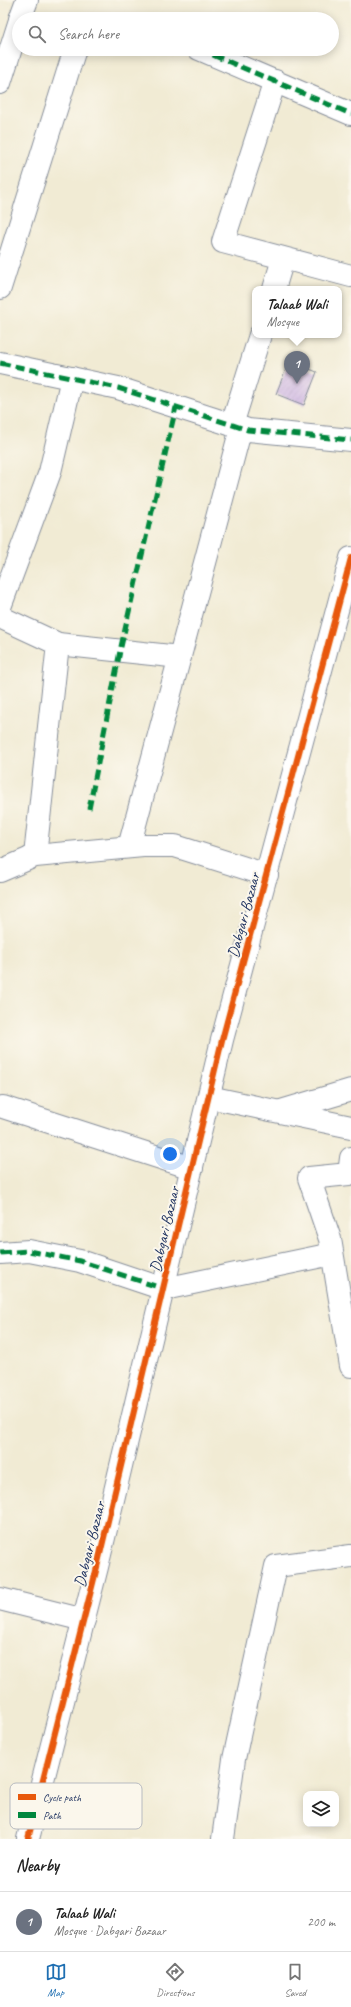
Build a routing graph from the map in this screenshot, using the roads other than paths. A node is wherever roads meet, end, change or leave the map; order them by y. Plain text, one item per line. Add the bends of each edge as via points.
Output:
1 (12, 49) edge
2 (73, 56) edge
3 (216, 56) edge
4 (275, 81) junction
5 (0, 83) edge
6 (351, 114) edge
7 (283, 259) junction
8 (351, 276) edge
9 (275, 286) edge
10 (0, 288) edge
11 (259, 338) edge
12 (0, 362) edge
13 (72, 378) junction
14 (236, 427) junction
15 (351, 440) edge
16 (350, 566) edge
17 (0, 608) edge
18 (0, 617) edge
19 (58, 644) junction
20 (180, 657) junction
21 (129, 847) junction
22 (36, 856) junction
23 (0, 870) edge
24 (267, 874) junction
25 (351, 1090) edge
26 (209, 1097) junction
27 (3, 1107) dead end
28 (280, 1112) junction
29 (351, 1127) edge
30 (351, 1158) edge
31 (192, 1168) junction
32 (0, 1253) edge
33 (332, 1254) junction
34 (164, 1289) junction
35 (351, 1366) edge
36 (351, 1556) edge
37 (0, 1599) edge
38 (84, 1620) junction
39 (42, 1783) edge
40 (31, 1829) edge
41 (28, 1839) edge
42 (223, 1839) edge

1 - 5 street
2 - 10 street
3 - 4 street
4 - 6 street
4 - 7 street via 223,242
7 - 8 street
7 - 9 street
11 - 14 street
12 - 13 street
13 - 14 street via 118,388
13 - 17 street via 50,472
14 - 15 street
14 - 20 street
16 - 24 street, Dabgari Bazaar
18 - 19 street
19 - 20 street
19 - 22 street
20 - 21 street
21 - 22 street
21 - 24 street via 175,846
22 - 23 street
24 - 26 street, Dabgari Bazaar
25 - 28 street
26 - 28 street
26 - 31 street, Dabgari Bazaar
27 - 31 street
28 - 29 street
30 - 33 street via 349,1174 309,1178 330,1239
31 - 34 street, Dabgari Bazaar
32 - 34 street via 28,1251 80,1260
33 - 34 street
33 - 35 street
34 - 38 street, Dabgari Bazaar
36 - 42 street via 276,1566 234,1759
37 - 38 street
38 - 39 street, Dabgari Bazaar
40 - 41 street, Dabgari Bazaar

